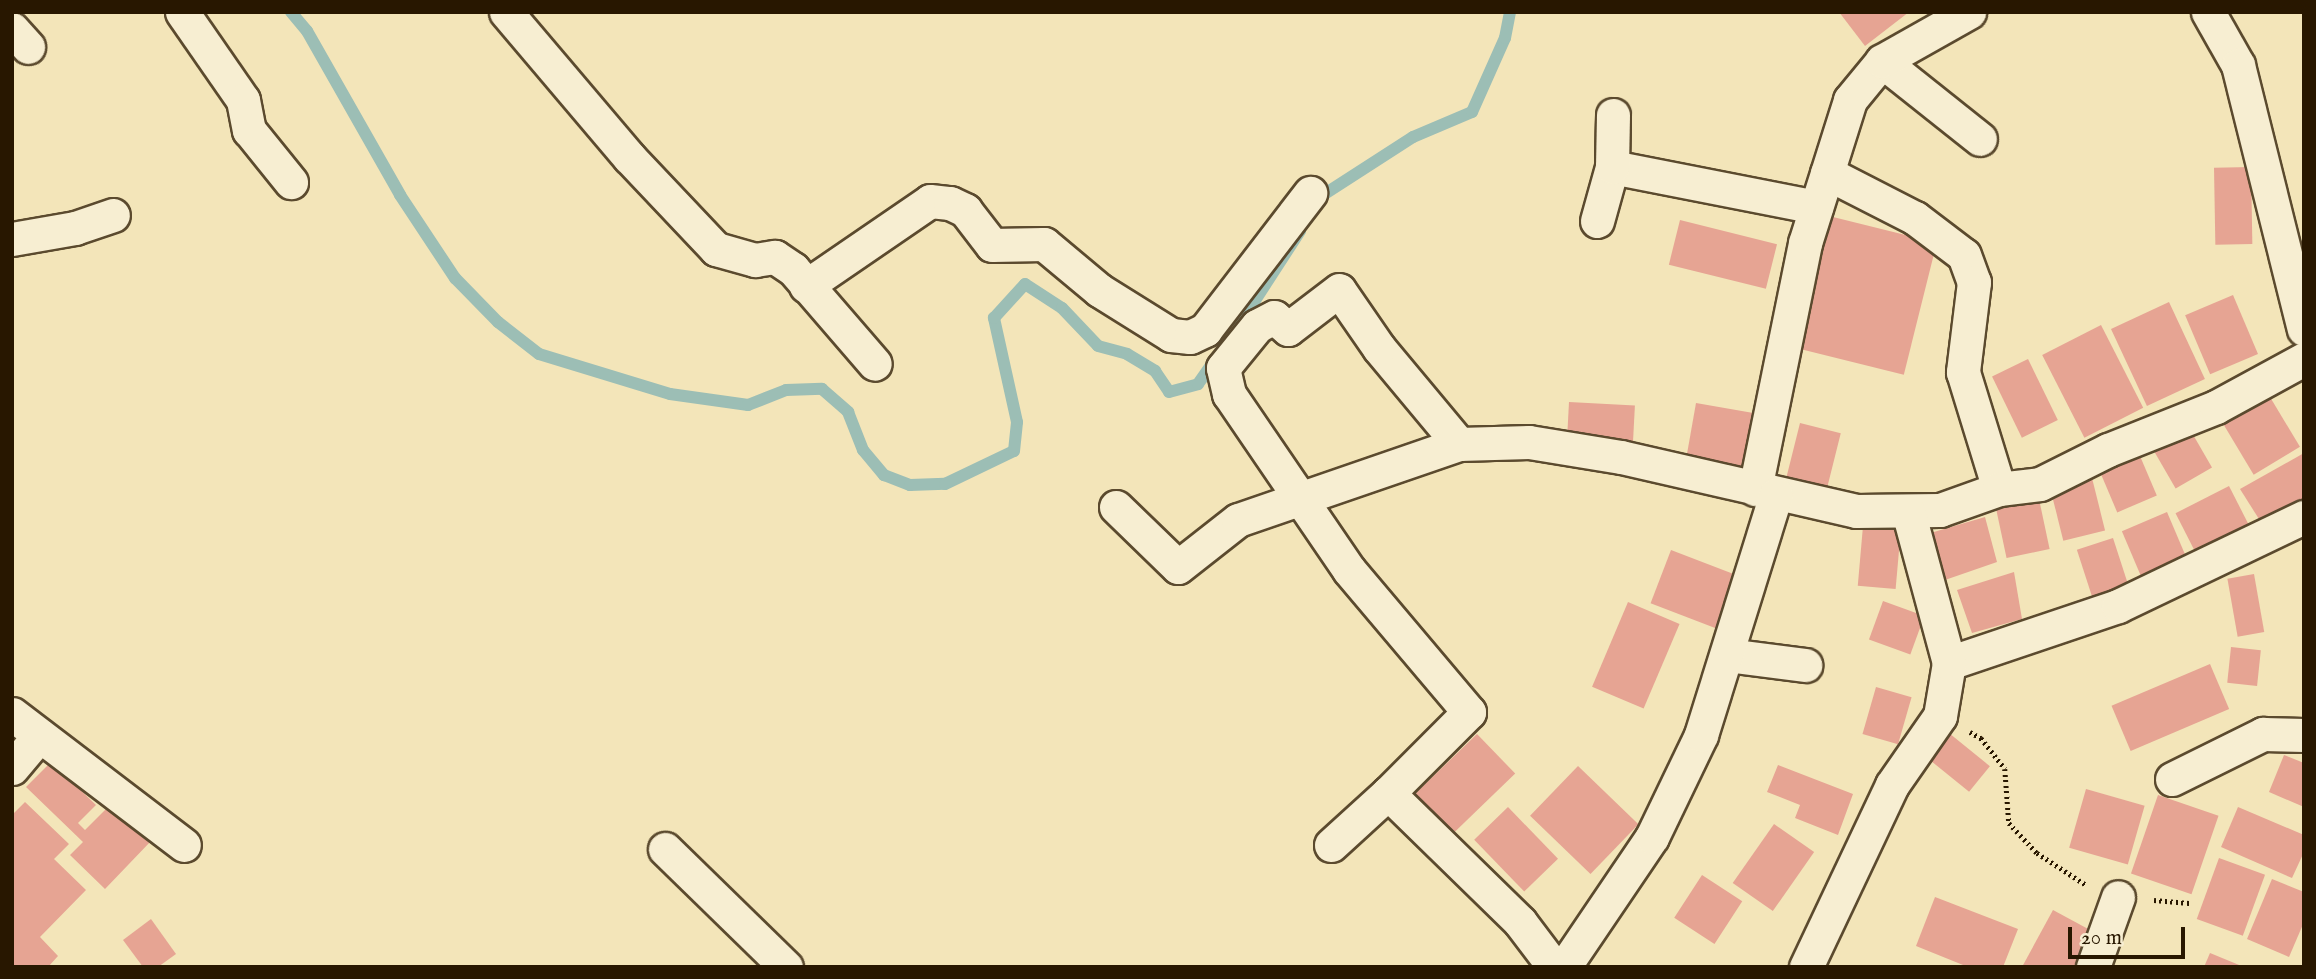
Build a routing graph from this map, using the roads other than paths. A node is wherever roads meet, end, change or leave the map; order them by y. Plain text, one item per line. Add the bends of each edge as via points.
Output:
1 (182, 12) edge
2 (506, 12) edge
3 (1969, 12) edge
4 (2208, 12) edge
5 (1882, 61) junction
6 (1613, 116) dead end
7 (1980, 139) dead end
8 (1612, 167) junction
9 (1827, 173) junction
10 (291, 182) dead end
11 (1310, 193) dead end
12 (1816, 207) junction
13 (113, 215) dead end
14 (1597, 221) dead end
15 (12, 239) edge
16 (806, 286) junction
17 (2304, 329) edge
18 (2304, 359) edge
19 (876, 364) dead end
20 (1459, 444) junction
21 (1999, 489) junction
22 (1765, 491) junction
23 (1301, 499) junction
24 (1115, 507) dead end
25 (1908, 511) junction
26 (2304, 517) edge
27 (1727, 655) junction
28 (1949, 663) junction
29 (1805, 665) dead end
30 (12, 714) edge
31 (2304, 735) edge
32 (39, 736) junction
33 (12, 768) edge
34 (2172, 779) dead end
35 (1388, 793) junction
36 (184, 845) dead end
37 (1331, 845) dead end
38 (665, 849) dead end
39 (2118, 897) road end
40 (786, 967) edge
41 (1553, 967) edge
42 (1564, 967) edge
43 (1806, 967) edge
44 (2093, 967) edge

1 - 10 street via 243,100 249,130
2 - 16 street via 629,157 716,248 755,260 775,257 793,268
3 - 5 street
4 - 17 street via 2238,65
5 - 7 street
5 - 9 street via 1850,100
6 - 8 street
8 - 12 street
8 - 14 street
9 - 12 street
9 - 21 street via 1915,218 1964,255 1974,282 1963,372
11 - 16 street via 1205,330 1190,337 1171,334 1099,290 1044,244 992,245 965,210 930,201
12 - 22 street via 1805,243
13 - 15 street via 75,228
16 - 19 street
18 - 21 street via 2216,407 2108,450 2040,484
20 - 22 street via 1529,442 1575,449
20 - 23 street
20 - 23 street via 1379,348 1339,290 1288,329 1274,317 1257,326 1223,368 1229,394
21 - 25 street via 1940,510
22 - 25 street via 1856,511
22 - 27 street
23 - 24 street via 1238,520 1178,567
23 - 35 street via 1349,570 1469,712
25 - 28 street
26 - 28 street via 2118,606
27 - 29 street
27 - 42 street via 1701,735 1652,837
28 - 43 street via 1940,716 1892,785
30 - 32 street
31 - 34 street via 2263,734
32 - 33 street
32 - 36 street
35 - 37 street
35 - 41 street via 1520,922
38 - 40 street
39 - 44 street

